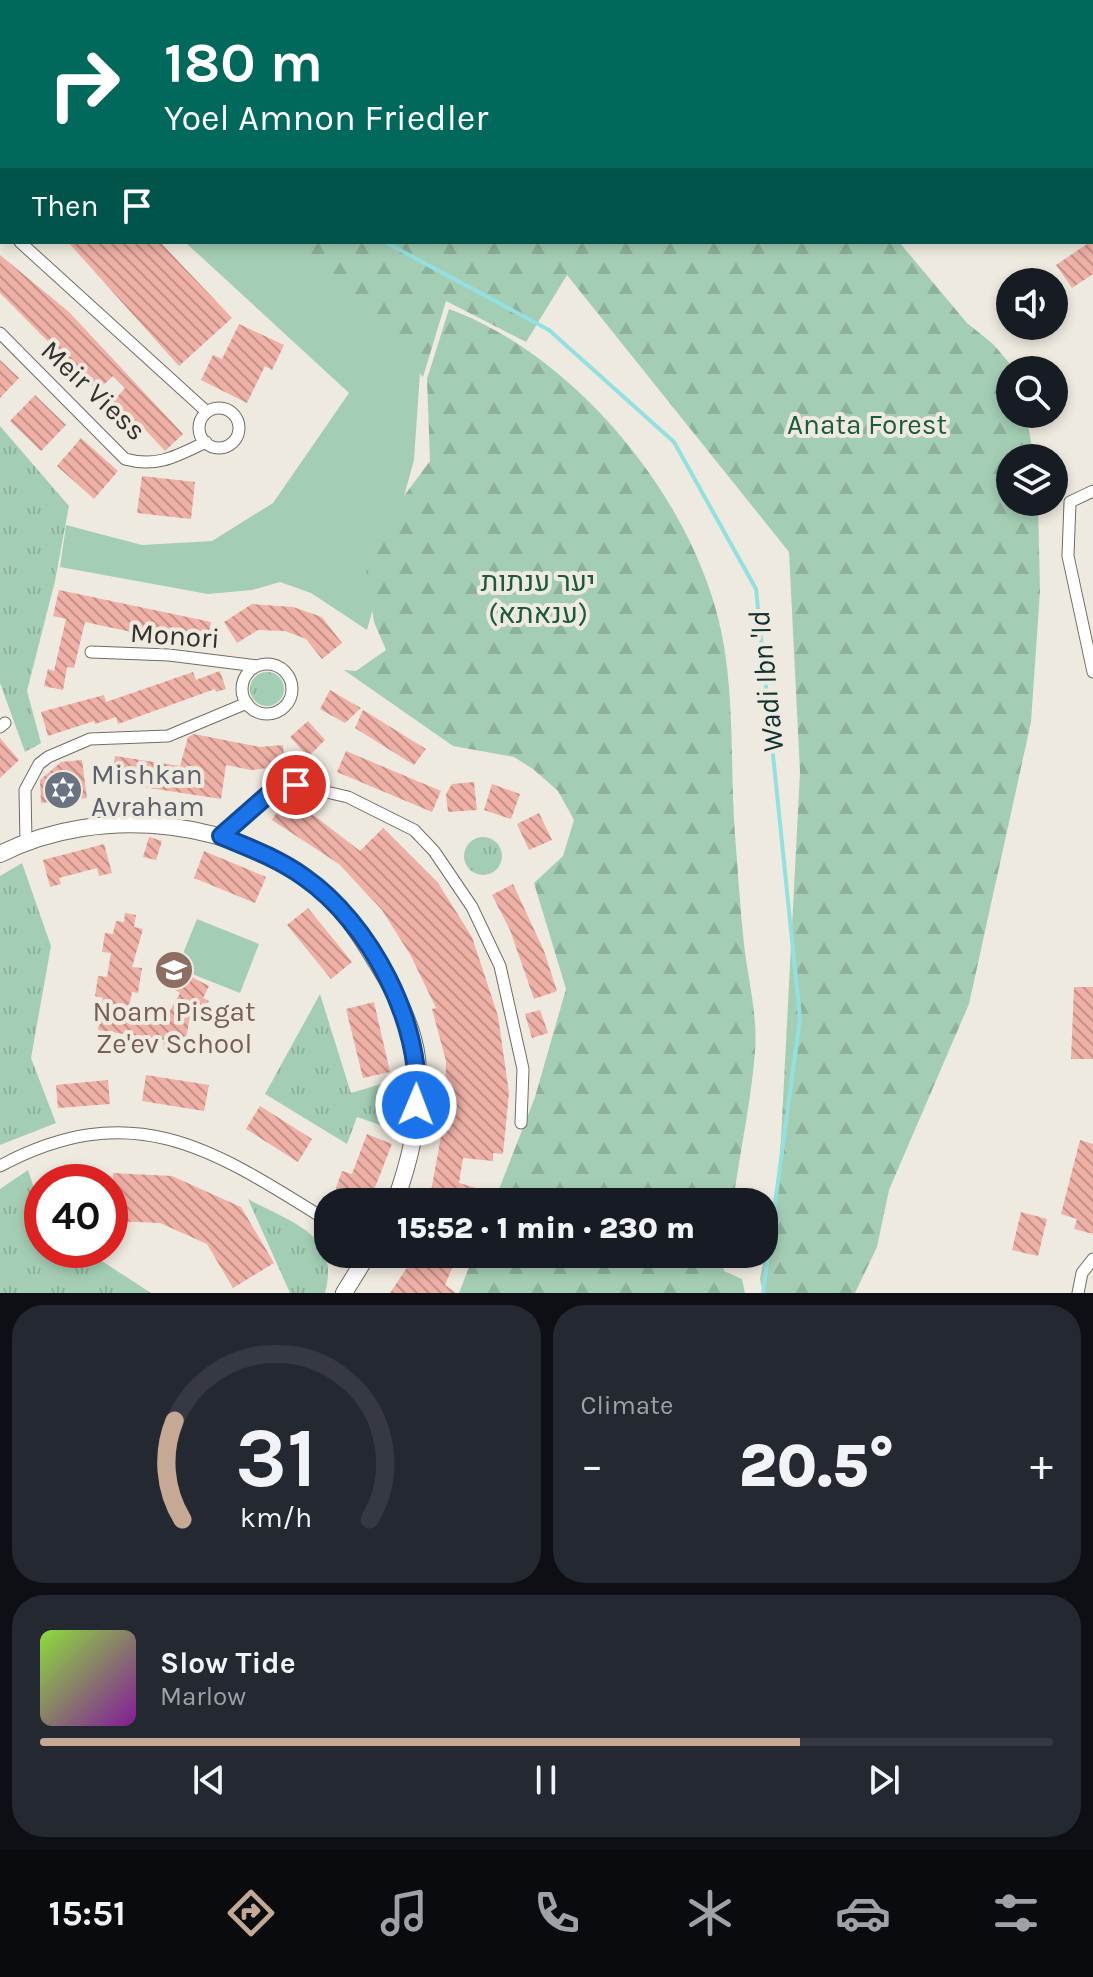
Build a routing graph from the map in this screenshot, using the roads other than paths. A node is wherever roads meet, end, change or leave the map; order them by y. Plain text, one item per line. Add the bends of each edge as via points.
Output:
1 (22, 244) edge
2 (0, 333) edge
3 (207, 412) junction
4 (206, 442) junction
5 (1093, 491) edge
6 (91, 652) dead end
7 (257, 666) junction
8 (1093, 672) edge
9 (247, 703) junction
10 (221, 836) junction
11 (26, 841) junction
12 (0, 854) edge
13 (521, 1123) dead end
14 (0, 1166) edge
15 (399, 1188) edge
16 (314, 1212) edge
17 (1093, 1259) edge
18 (359, 1268) edge
19 (344, 1293) edge
20 (1078, 1293) edge

1 - 3 street
2 - 4 street, Meir Viess via 125,459 161,463
3 - 4 street via 199,429
3 - 4 street via 227,409 239,427 235,440 225,446
5 - 8 street via 1070,502 1068,556
6 - 7 street, Monori
7 - 9 street via 242,687
7 - 9 street via 274,665 287,673 290,698 271,714
9 - 11 street via 168,736 90,739 48,757 25,790
10 - 11 street via 140,825 62,831
10 - 13 street via 270,793 296,785 348,797 414,830 472,907 500,966 523,1069
10 - 15 street via 282,864 327,896 364,942 399,1002 412,1035 418,1088
11 - 12 street
14 - 16 street via 77,1135 147,1135 237,1165
17 - 20 street via 1082,1273
18 - 19 street

